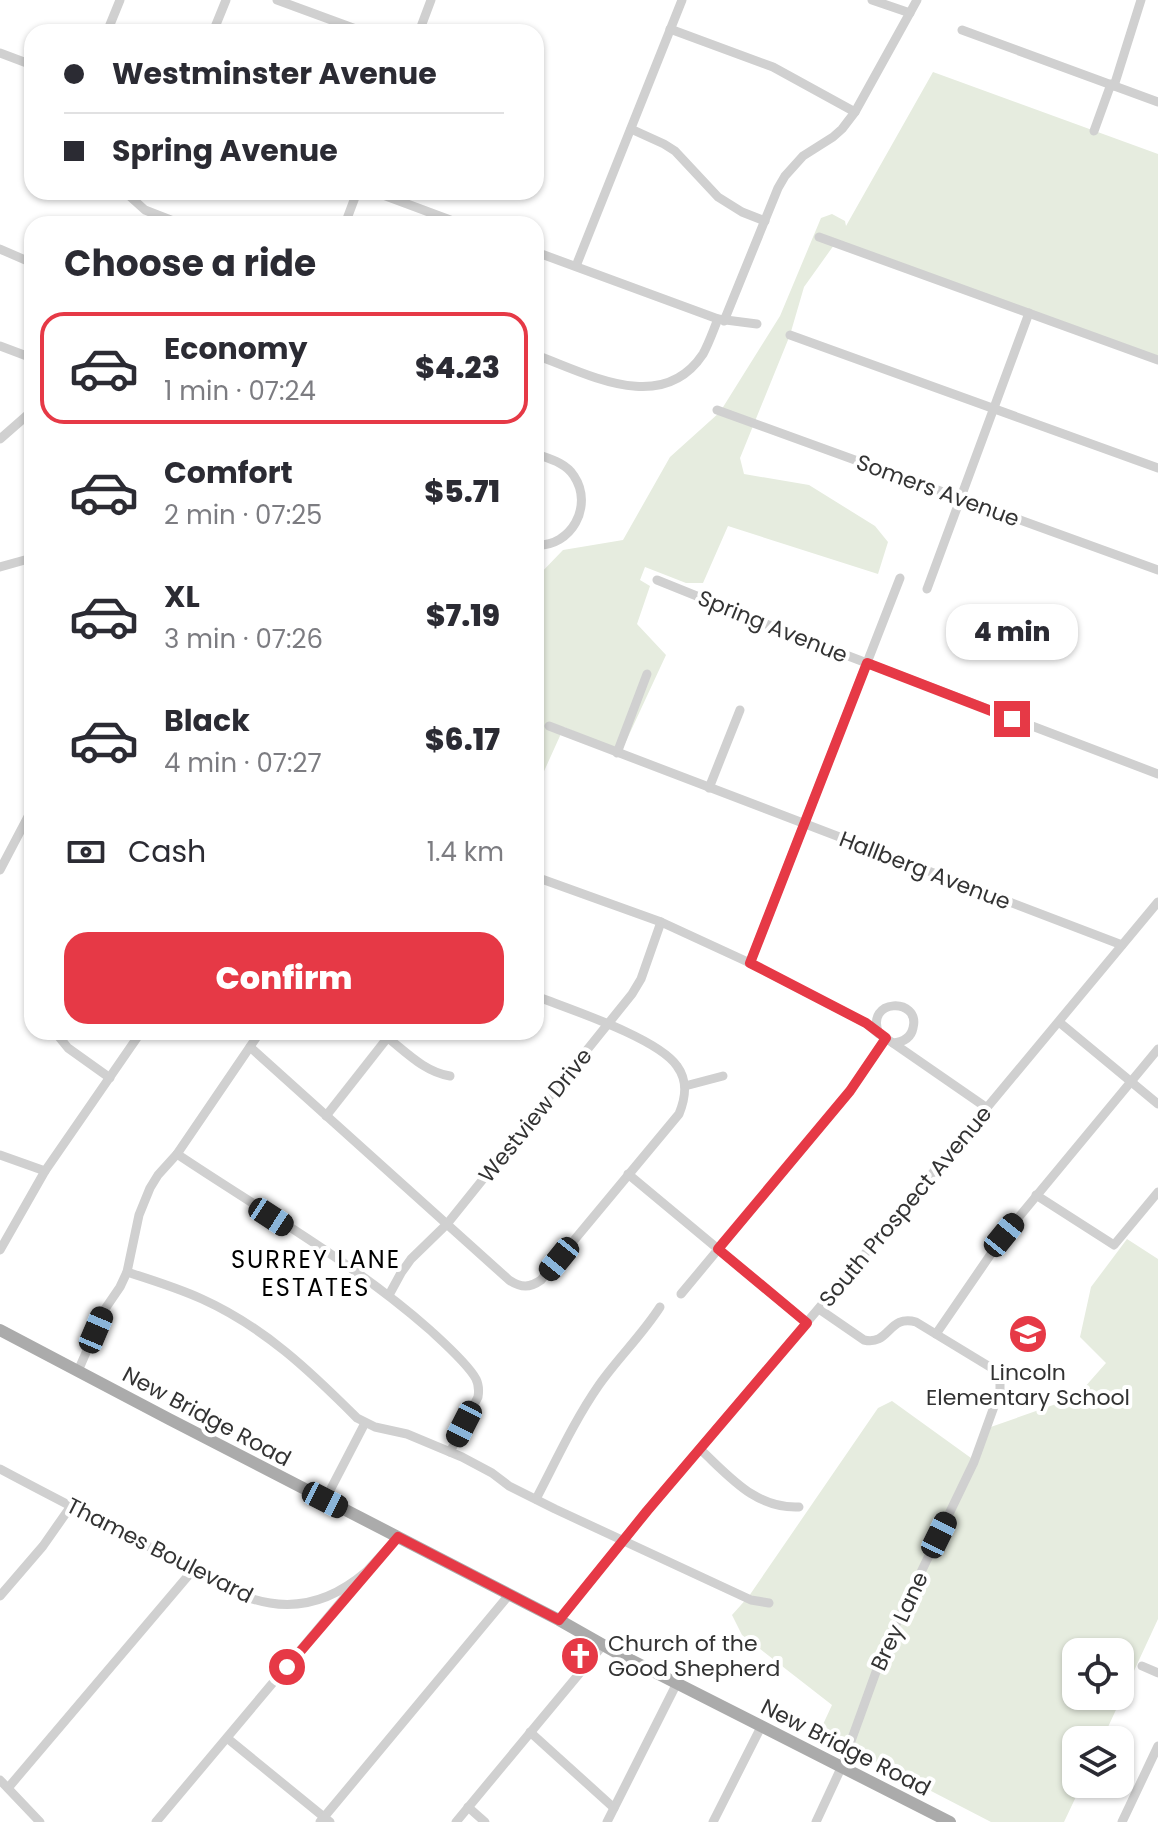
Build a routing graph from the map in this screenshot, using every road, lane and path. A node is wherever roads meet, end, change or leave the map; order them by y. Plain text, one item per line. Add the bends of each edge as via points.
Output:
1 (120, 0) edge
2 (226, 0) edge
3 (277, 0) edge
4 (431, 0) edge
5 (682, 0) edge
6 (872, 0) edge
7 (917, 0) edge
8 (1141, 0) edge
9 (910, 13) junction
10 (110, 24) edge
11 (216, 24) edge
12 (342, 24) edge
13 (422, 24) edge
14 (670, 29) junction
15 (962, 30) dead end
16 (0, 53) edge
17 (24, 62) edge
18 (1112, 85) junction
19 (1158, 102) edge
20 (855, 112) junction
21 (631, 129) junction
22 (1094, 131) dead end
23 (134, 200) edge
24 (396, 200) edge
25 (160, 216) edge
26 (440, 216) edge
27 (765, 221) junction
28 (819, 237) dead end
29 (0, 249) edge
30 (544, 255) edge
31 (24, 260) edge
32 (576, 266) junction
33 (1029, 313) junction
34 (721, 320) junction
35 (757, 324) dead end
36 (790, 335) dead end
37 (0, 346) edge
38 (24, 355) edge
39 (544, 358) edge
40 (1158, 360) edge
41 (994, 409) junction
42 (717, 410) dead end
43 (24, 418) edge
44 (0, 439) edge
45 (544, 457) edge
46 (1158, 468) edge
47 (961, 499) junction
48 (544, 544) edge
49 (24, 560) edge
50 (0, 567) edge
51 (1158, 570) edge
52 (900, 578) dead end
53 (657, 580) dead end
54 (927, 589) dead end
55 (867, 663) junction
56 (647, 674) dead end
57 (740, 710) dead end
58 (549, 726) dead end
59 (617, 753) junction
60 (1158, 774) edge
61 (709, 788) junction
62 (24, 824) edge
63 (805, 824) junction
64 (0, 870) edge
65 (544, 880) edge
66 (1158, 902) edge
67 (661, 922) junction
68 (1122, 945) junction
69 (750, 963) junction
70 (544, 999) edge
71 (1059, 1022) junction
72 (609, 1024) junction
73 (886, 1038) junction
74 (62, 1040) edge
75 (136, 1040) edge
76 (255, 1040) edge
77 (386, 1040) edge
78 (395, 1040) edge
79 (250, 1047) junction
80 (1158, 1049) edge
81 (450, 1076) dead end
82 (723, 1076) dead end
83 (110, 1078) junction
84 (1131, 1082) junction
85 (685, 1086) junction
86 (1158, 1104) edge
87 (987, 1108) junction
88 (326, 1116) junction
89 (177, 1154) junction
90 (0, 1155) edge
91 (45, 1171) junction
92 (628, 1174) junction
93 (1158, 1192) edge
94 (1036, 1195) junction
95 (447, 1224) junction
96 (718, 1249) junction
97 (0, 1250) edge
98 (127, 1272) junction
99 (681, 1294) dead end
100 (389, 1295) junction
101 (660, 1307) dead end
102 (819, 1309) junction
103 (807, 1323) junction
104 (0, 1330) edge
105 (936, 1334) junction
106 (78, 1371) junction
107 (365, 1423) junction
108 (701, 1450) junction
109 (450, 1452) junction
110 (0, 1469) edge
111 (536, 1499) junction
112 (325, 1500) junction
113 (71, 1506) junction
114 (799, 1507) dead end
115 (398, 1537) junction
116 (623, 1541) junction
117 (193, 1570) junction
118 (366, 1572) junction
119 (509, 1595) junction
120 (0, 1596) edge
121 (769, 1603) dead end
122 (559, 1620) junction
123 (603, 1645) junction
124 (1142, 1666) dead end
125 (1158, 1673) edge
126 (677, 1683) junction
127 (761, 1727) junction
128 (530, 1732) junction
129 (227, 1738) junction
130 (1158, 1746) edge
131 (842, 1766) junction
132 (0, 1780) edge
133 (8, 1788) junction
134 (468, 1807) junction
135 (614, 1808) junction
136 (928, 1817) edge
137 (325, 1820) edge
138 (40, 1822) edge
139 (156, 1822) edge
140 (456, 1822) edge
141 (485, 1822) edge
142 (607, 1822) edge
143 (713, 1822) edge
144 (816, 1822) edge
145 (950, 1822) edge
146 (1122, 1822) edge

1 - 10 street
2 - 11 street
3 - 12 street
4 - 13 street
5 - 14 street
6 - 9 street
7 - 9 street
8 - 18 street
9 - 20 street
14 - 20 street via 773,67
14 - 21 street
15 - 18 street
16 - 17 street
18 - 19 street
18 - 22 street
20 - 27 street via 833,137 793,166
21 - 27 street via 675,151 718,197
21 - 32 street
23 - 25 street
24 - 26 street
27 - 34 street
28 - 33 street
29 - 31 street
30 - 32 street
32 - 34 street
33 - 40 street
33 - 41 street
34 - 35 street
34 - 39 street via 697,362 654,386 627,387
36 - 41 street
37 - 38 street
41 - 46 street
41 - 47 street
42 - 47 street, Somers Avenue
43 - 44 street
45 - 48 street via 570,471 582,495 569,533
47 - 51 street, Somers Avenue
47 - 54 street
49 - 50 street
52 - 55 street
53 - 55 street, Spring Avenue
55 - 60 street, Spring Avenue
55 - 63 street
56 - 59 street
57 - 61 street
58 - 59 street, Hallberg Avenue
59 - 61 street, Hallberg Avenue
61 - 63 street, Hallberg Avenue
62 - 64 street
63 - 68 street, Hallberg Avenue
63 - 69 street
65 - 67 street
66 - 68 street, South Prospect Avenue
67 - 69 street
67 - 72 street, Westview Drive via 641,979
68 - 71 street, South Prospect Avenue
69 - 73 street
70 - 72 street
71 - 84 street
71 - 87 street, South Prospect Avenue
72 - 85 street via 665,1054 679,1067
72 - 95 street, Westview Drive
73 - 87 street
73 - 96 street via 850,1091
74 - 83 street
75 - 83 street
76 - 79 street
77 - 88 street
78 - 81 street via 427,1069
79 - 88 street
79 - 89 street
80 - 84 street
82 - 85 street
83 - 91 street
84 - 86 street
84 - 94 street
85 - 92 street via 679,1114
87 - 102 street, South Prospect Avenue
88 - 95 street
89 - 98 street via 150,1188
89 - 100 street
90 - 91 street
91 - 97 street
92 - 95 street via 535,1284 509,1280
92 - 96 street
93 - 94 street via 1114,1245
94 - 105 street
95 - 100 street, Westview Drive via 411,1259
96 - 99 street
96 - 103 street
98 - 106 street
98 - 107 street via 201,1299 246,1323 307,1368
100 - 109 street via 448,1347 478,1383 478,1397
101 - 111 street via 593,1394
102 - 103 street, South Prospect Avenue
102 - 105 street via 869,1342 903,1321
103 - 108 street, South Prospect Avenue
104 - 106 main road, New Bridge Road
105 - 131 street, Brey Lane via 995,1370 1000,1390 974,1462 885,1647
106 - 112 main road, New Bridge Road
107 - 109 street
107 - 112 street
108 - 114 street via 756,1498
108 - 116 street, South Prospect Avenue
109 - 111 street
110 - 113 street, Thames Boulevard
111 - 116 street
112 - 115 main road, New Bridge Road
113 - 117 street, Thames Boulevard
113 - 120 street
115 - 118 street
115 - 119 main road, New Bridge Road
116 - 121 street via 751,1600
116 - 122 street, South Prospect Avenue
117 - 118 street, Thames Boulevard via 242,1595 286,1605 326,1598
117 - 133 street
118 - 129 street
119 - 122 main road, New Bridge Road
119 - 137 street
122 - 123 main road, New Bridge Road
123 - 126 main road, New Bridge Road
123 - 128 street
124 - 125 street
126 - 127 main road, New Bridge Road
126 - 135 street
127 - 131 main road, New Bridge Road
127 - 143 street
128 - 134 street
128 - 135 street
129 - 137 street
129 - 139 street
130 - 146 street
131 - 136 main road, New Bridge Road
131 - 144 street, Brey Lane
132 - 133 street
133 - 138 street
134 - 140 street
134 - 141 street
135 - 142 street
136 - 145 main road, New Bridge Road

